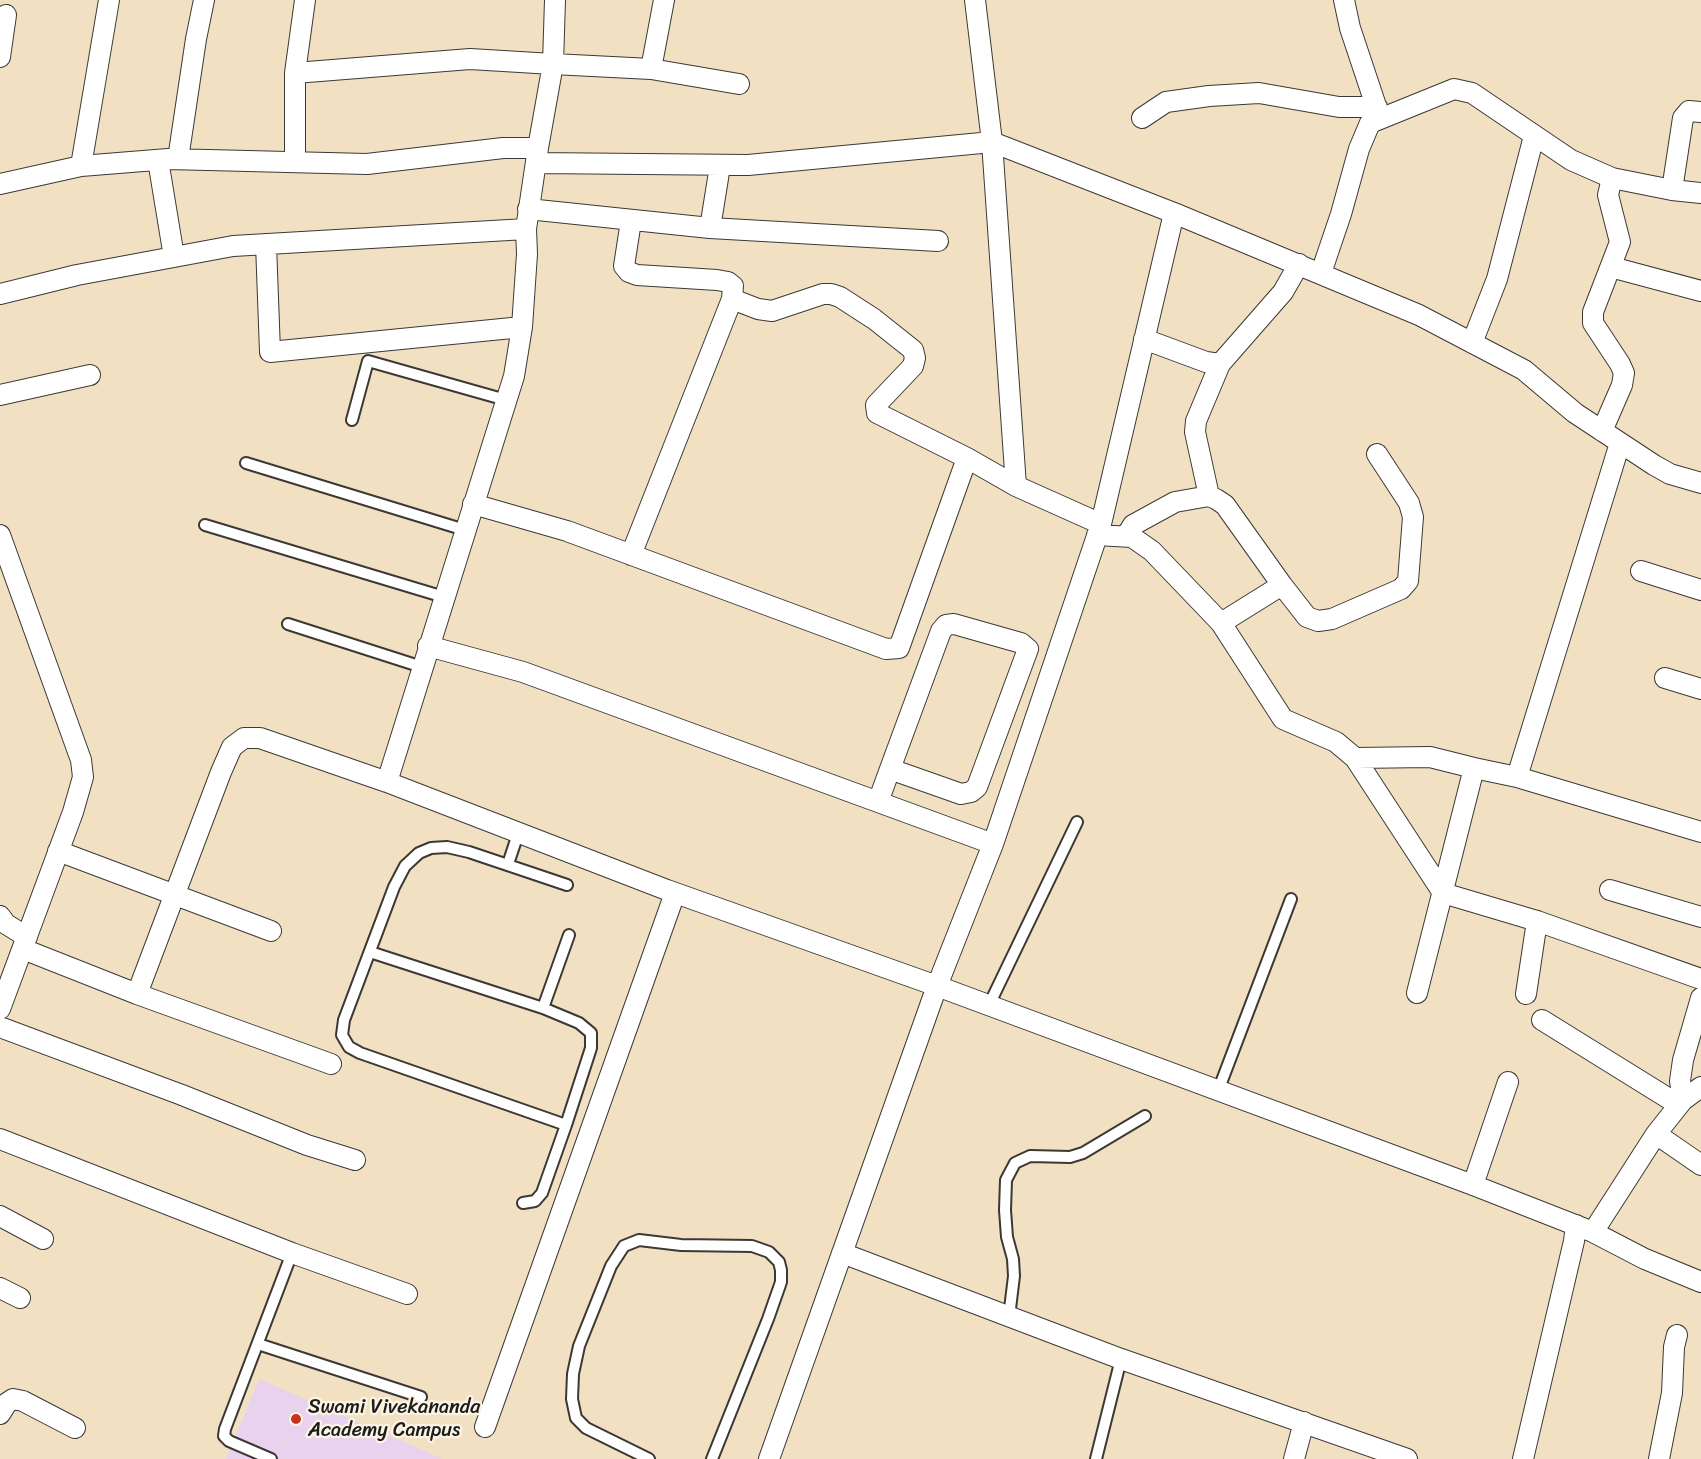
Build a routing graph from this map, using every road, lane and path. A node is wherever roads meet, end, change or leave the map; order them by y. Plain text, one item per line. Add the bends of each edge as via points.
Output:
1 (109, 0) edge
2 (204, 0) edge
3 (305, 0) edge
4 (555, 0) edge
5 (664, 0) edge
6 (975, 0) edge
7 (1344, 0) edge
8 (5, 10) edge
9 (0, 57) edge
10 (553, 64) junction
11 (651, 69) junction
12 (295, 73) junction
13 (739, 84) dead end
14 (1701, 112) edge
15 (1379, 113) junction
16 (1142, 118) dead end
17 (1534, 136) junction
18 (992, 142) junction
19 (537, 155) junction
20 (178, 159) junction
21 (158, 160) junction
22 (295, 162) junction
23 (81, 166) junction
24 (720, 166) junction
25 (1612, 178) junction
26 (0, 184) edge
27 (1672, 190) junction
28 (1701, 193) edge
29 (1174, 213) junction
30 (527, 219) junction
31 (631, 220) junction
32 (710, 228) junction
33 (938, 241) dead end
34 (266, 244) junction
35 (174, 257) junction
36 (1299, 264) junction
37 (1611, 267) junction
38 (1321, 273) junction
39 (1701, 291) edge
40 (0, 294) edge
41 (732, 299) junction
42 (522, 327) junction
43 (1144, 339) junction
44 (1472, 343) junction
45 (1220, 364) junction
46 (90, 375) dead end
47 (0, 395) edge
48 (506, 400) junction
49 (352, 420) dead end
50 (1602, 431) junction
51 (1620, 443) junction
52 (1377, 454) dead end
53 (967, 458) junction
54 (246, 463) dead end
55 (1701, 483) edge
56 (1016, 486) junction
57 (1209, 496) junction
58 (473, 504) junction
59 (205, 525) dead end
60 (465, 530) junction
61 (1099, 530) junction
62 (0, 536) edge
63 (1126, 536) junction
64 (631, 555) junction
65 (1641, 571) dead end
66 (1282, 585) junction
67 (1701, 590) edge
68 (444, 597) junction
69 (1221, 623) junction
70 (288, 624) dead end
71 (428, 646) junction
72 (422, 667) junction
73 (1665, 678) dead end
74 (1701, 689) edge
75 (1355, 758) junction
76 (1474, 768) junction
77 (890, 769) junction
78 (1517, 777) junction
79 (387, 782) junction
80 (878, 802) junction
81 (1077, 822) dead end
82 (1701, 832) edge
83 (518, 834) junction
84 (993, 844) junction
85 (58, 851) junction
86 (508, 864) junction
87 (567, 885) dead end
88 (1610, 890) dead end
89 (675, 893) junction
90 (1443, 893) junction
91 (174, 895) junction
92 (1291, 899) dead end
93 (0, 916) edge
94 (1701, 917) edge
95 (1537, 921) junction
96 (271, 931) dead end
97 (569, 935) dead end
98 (25, 943) junction
99 (370, 952) junction
100 (1701, 979) edge
101 (938, 986) junction
102 (137, 993) junction
103 (1417, 993) dead end
104 (1526, 994) dead end
105 (1701, 998) edge
106 (989, 1005) junction
107 (543, 1008) junction
108 (0, 1009) edge
109 (1542, 1020) dead end
110 (0, 1027) edge
111 (331, 1064) dead end
112 (1508, 1082) dead end
113 (1701, 1087) edge
114 (1218, 1091) junction
115 (1681, 1102) junction
116 (1144, 1116) dead end
117 (566, 1125) junction
118 (1656, 1134) junction
119 (0, 1139) edge
120 (354, 1160) dead end
121 (1701, 1165) edge
122 (1473, 1185) junction
123 (523, 1203) dead end
124 (0, 1216) edge
125 (1584, 1229) junction
126 (43, 1239) dead end
127 (842, 1253) junction
128 (292, 1254) junction
129 (1701, 1282) edge
130 (0, 1288) edge
131 (407, 1294) dead end
132 (20, 1298) dead end
133 (1009, 1317) junction
134 (1677, 1335) dead end
135 (258, 1344) junction
136 (1121, 1359) junction
137 (421, 1397) dead end
138 (0, 1414) edge
139 (1304, 1422) junction
140 (485, 1427) dead end
141 (75, 1428) dead end
142 (271, 1459) edge
143 (649, 1459) edge
144 (712, 1459) edge
145 (769, 1459) edge
146 (1096, 1459) edge
147 (1294, 1459) edge
148 (1407, 1459) edge
149 (1523, 1459) edge
150 (1659, 1459) edge

1 - 23 street
2 - 20 street
3 - 12 street
4 - 10 street
5 - 11 street
6 - 18 street
7 - 15 street
8 - 9 street
10 - 11 street
10 - 12 street via 470,59
10 - 19 street
11 - 13 street
12 - 22 street
14 - 27 street via 1689,111 1683,118
15 - 16 street via 1259,93 1166,102
15 - 17 street via 1454,89 1472,93
15 - 38 street via 1370,123 1359,149
17 - 25 street via 1570,160
17 - 44 street via 1497,279
18 - 24 street
18 - 29 street
18 - 56 street
19 - 22 street via 503,148 367,164
19 - 24 street
19 - 30 street
20 - 21 street
20 - 22 street
21 - 23 street
21 - 35 street
23 - 26 street
24 - 32 street
25 - 27 street
25 - 37 street via 1608,195 1620,243
27 - 28 street
29 - 36 street
29 - 43 street
30 - 31 street
30 - 34 street
30 - 42 street
31 - 32 street
31 - 41 street via 624,266 628,272 728,282 733,286
32 - 33 street
34 - 35 street
34 - 42 street via 270,352
35 - 40 street via 77,274
36 - 38 street
36 - 45 street via 1283,292
37 - 39 street
37 - 50 street via 1593,312 1593,323 1624,373
38 - 44 street via 1419,315
41 - 53 street via 772,311 831,294 874,319 913,351 915,358 913,366 876,405 877,412
41 - 64 street
42 - 48 street
43 - 45 street
43 - 61 street
44 - 50 street via 1524,370
45 - 57 street via 1195,432
46 - 47 street
48 - 49 lane via 368,361
48 - 58 street
50 - 51 street
51 - 55 street via 1670,474
51 - 78 street
52 - 66 street via 1409,503 1413,517 1408,581 1401,589 1332,619 1318,621 1307,617
53 - 56 street
53 - 64 street via 899,648 886,649
54 - 60 lane
56 - 61 street
57 - 63 street via 1175,502 1133,525
57 - 66 street via 1225,505
58 - 60 street
58 - 64 street via 567,531
59 - 68 lane
60 - 68 street
61 - 63 street
61 - 84 street
62 - 85 street via 81,760 83,777
63 - 69 street via 1152,551
65 - 67 street
66 - 69 street
68 - 71 street
69 - 75 street via 1283,719 1336,742
70 - 72 lane
71 - 72 street
71 - 80 street via 523,672
72 - 79 street
73 - 74 street
75 - 76 street via 1430,757
75 - 90 street
76 - 78 street
76 - 90 street
77 - 77 street via 946,625 1021,643 1028,649 977,787 961,794
77 - 80 street
78 - 82 street
79 - 83 street
79 - 91 street via 260,738 244,738 232,747
80 - 84 street
81 - 106 lane
83 - 86 lane
83 - 89 street
84 - 101 street
85 - 91 street
85 - 98 street
86 - 87 lane
86 - 99 lane via 447,847 419,853 405,866 394,887
88 - 94 street
89 - 101 street
89 - 140 street
90 - 95 street
90 - 103 street
91 - 96 street
91 - 102 street
92 - 114 lane
93 - 98 street
95 - 100 street
95 - 104 street
97 - 107 lane
98 - 102 street
98 - 108 street
99 - 107 lane
99 - 117 lane via 344,1020 342,1035 349,1047
101 - 106 street
101 - 127 street
102 - 111 street
105 - 115 street via 1683,1060
106 - 114 street
107 - 117 lane via 579,1023 591,1033 591,1048
109 - 115 street
110 - 120 street
112 - 122 street
113 - 115 street
114 - 122 street
115 - 118 street
116 - 133 lane via 1083,1153 1070,1157 1030,1156 1015,1162 1006,1180 1005,1200 1014,1276
117 - 123 lane via 542,1194 535,1201
118 - 121 street
118 - 125 street
119 - 128 street
122 - 125 street
124 - 126 street
125 - 129 street
125 - 149 street via 1574,1241
127 - 133 street
127 - 145 street
128 - 131 street
128 - 135 lane
130 - 132 street
133 - 136 street
134 - 150 street via 1672,1393
135 - 137 lane
135 - 142 lane via 224,1436
136 - 139 street
136 - 146 lane
138 - 141 street via 14,1399
139 - 147 street
139 - 148 street
143 - 144 lane via 586,1428 576,1418 572,1399 579,1346 611,1266 624,1246 639,1240 752,1246 769,1252 779,1262 781,1282

